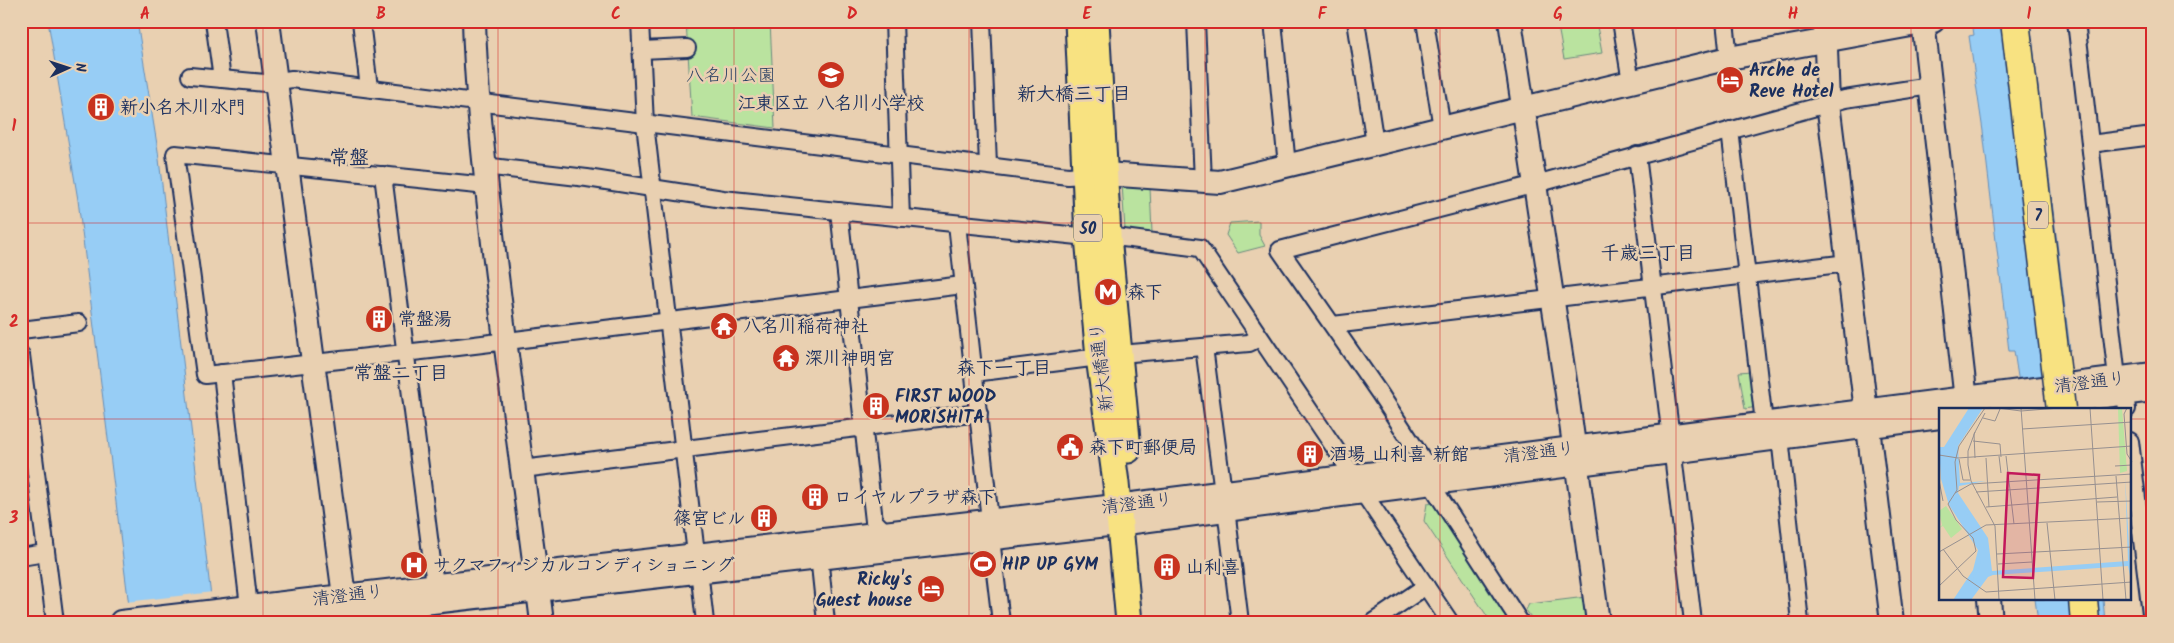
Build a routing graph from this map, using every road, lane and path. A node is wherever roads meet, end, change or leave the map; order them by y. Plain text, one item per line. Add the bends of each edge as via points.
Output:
1 (214, 21) edge
2 (268, 21) edge
3 (361, 21) edge
4 (474, 21) edge
5 (640, 21) edge
6 (894, 21) edge
7 (982, 21) edge
8 (1078, 21) edge
9 (1096, 21) edge
10 (1196, 21) edge
11 (1273, 21) edge
12 (1356, 21) edge
13 (1425, 21) edge
14 (1510, 21) edge
15 (1621, 21) edge
16 (1725, 21) edge
17 (1998, 21) edge
18 (2015, 21) edge
19 (2076, 21) edge
20 (1926, 22) edge
21 (1826, 31) edge
22 (688, 48) dead end
23 (641, 50) junction
24 (1729, 58) junction
25 (190, 76) dead end
26 (222, 79) junction
27 (276, 82) junction
28 (1631, 82) junction
29 (1930, 86) junction
30 (369, 88) junction
31 (478, 102) junction
32 (1828, 103) junction
33 (1524, 108) junction
34 (645, 124) junction
35 (1442, 128) junction
36 (1730, 130) junction
37 (2153, 136) edge
38 (1376, 144) junction
39 (2090, 144) junction
40 (899, 154) junction
41 (1637, 155) junction
42 (287, 164) junction
43 (988, 165) junction
44 (1288, 166) junction
45 (1094, 174) junction
46 (383, 175) junction
47 (485, 176) junction
48 (1203, 180) junction
49 (1536, 184) junction
50 (652, 190) junction
51 (839, 211) junction
52 (901, 218) junction
53 (958, 224) junction
54 (1098, 237) junction
55 (1848, 263) junction
56 (1747, 276) junction
57 (963, 285) junction
58 (1652, 286) junction
59 (1553, 298) junction
60 (848, 299) junction
61 (668, 321) junction
62 (79, 323) dead end
63 (1332, 325) junction
64 (21, 330) edge
65 (1259, 338) junction
66 (505, 341) junction
67 (1204, 347) junction
68 (405, 353) junction
69 (21, 354) edge
70 (1109, 356) junction
71 (313, 364) junction
72 (222, 373) junction
73 (974, 373) junction
74 (2153, 374) edge
75 (2153, 390) edge
76 (2123, 394) edge
77 (1967, 403) edge
78 (2010, 408) edge
79 (2043, 408) edge
80 (2061, 408) edge
81 (978, 413) junction
82 (1939, 417) edge
83 (1867, 419) junction
84 (862, 426) junction
85 (1772, 430) junction
86 (1671, 444) junction
87 (684, 449) junction
88 (1576, 456) junction
89 (2132, 457) edge
90 (522, 469) junction
91 (1429, 475) junction
92 (1358, 483) junction
93 (1224, 500) junction
94 (1126, 514) junction
95 (991, 530) junction
96 (886, 533) junction
97 (45, 553) junction
98 (21, 556) edge
99 (819, 556) junction
100 (697, 562) junction
101 (537, 581) junction
102 (436, 585) junction
103 (1426, 586) junction
104 (344, 596) junction
105 (1989, 600) edge
106 (2065, 600) edge
107 (2083, 600) edge
108 (407, 613) edge
109 (254, 614) edge
110 (125, 621) edge
111 (55, 622) edge
112 (121, 622) edge
113 (542, 622) edge
114 (705, 622) edge
115 (826, 622) edge
116 (1001, 622) edge
117 (1129, 622) edge
118 (1145, 622) edge
119 (1240, 622) edge
120 (1373, 622) edge
121 (1450, 622) edge
122 (1520, 622) edge
123 (1598, 622) edge
124 (1693, 622) edge
125 (1800, 622) edge
126 (1892, 622) edge
127 (1991, 622) edge
128 (2068, 622) edge
129 (2085, 622) edge
130 (2152, 622) edge

1 - 26 street
2 - 27 street
3 - 30 street
4 - 31 street
5 - 23 street
6 - 40 street
7 - 43 street
8 - 45 main road, 新大橋通り / 50
9 - 45 main road, 新大橋通り / 50
10 - 48 street
11 - 44 street
12 - 38 street
13 - 35 street
14 - 33 street
15 - 28 street
16 - 24 street
17 - 79 highway, 7
18 - 80 highway, 7, bridge
19 - 39 street
20 - 21 street
20 - 29 street
21 - 24 street
21 - 32 street
22 - 23 street
23 - 34 street
24 - 28 street
25 - 26 street
26 - 27 street
27 - 30 street via 292,79
27 - 42 street
28 - 33 street
29 - 32 street
29 - 77 street
30 - 31 street
31 - 34 street
31 - 47 street
32 - 36 street
32 - 55 street
33 - 35 street
33 - 49 street
34 - 40 street
34 - 50 street
35 - 38 street
36 - 41 street
36 - 56 street
37 - 39 street
38 - 44 street
39 - 76 street
40 - 43 street
40 - 52 street
41 - 49 street
41 - 58 street
42 - 46 street
42 - 71 street
42 - 72 street via 175,154 205,375
43 - 45 street via 1068,176
44 - 48 street via 1220,182
45 - 48 street
45 - 54 main road, 新大橋通り / 50
46 - 47 street
46 - 68 street
47 - 50 street via 587,178
47 - 66 street
49 - 59 street
49 - 63 street via 1280,250
50 - 51 street
50 - 61 street
51 - 52 street
51 - 60 street
52 - 53 street
53 - 54 street
53 - 57 street
54 - 65 street via 1200,248
54 - 70 main road, 新大橋通り / 50
55 - 56 street
55 - 83 street
56 - 58 street
56 - 85 street
57 - 60 street
57 - 73 street
58 - 59 street
58 - 86 street
59 - 63 street
59 - 88 street
60 - 61 street
60 - 84 street
61 - 66 street
61 - 87 street
62 - 64 street
63 - 91 street
65 - 67 street via 1249,343
65 - 92 street
66 - 68 street
66 - 90 street
67 - 70 street
67 - 93 street
68 - 71 street
68 - 102 street
69 - 97 street
70 - 73 street
70 - 94 main road, 新大橋通り / 50
71 - 72 street
71 - 104 street
72 - 109 street
73 - 81 street
74 - 76 street, 清澄通り
75 - 76 street, 清澄通り
76 - 77 street, 清澄通り
76 - 78 street, 清澄通り
77 - 83 street, 清澄通り
81 - 84 street
81 - 95 street
82 - 83 street, 清澄通り
83 - 85 street, 清澄通り
83 - 126 street
84 - 87 street
84 - 96 street via 874,521
85 - 86 street, 清澄通り
85 - 125 street
86 - 88 street, 清澄通り
86 - 124 street
87 - 90 street
87 - 100 street
88 - 91 street, 清澄通り
88 - 123 street
89 - 130 street
90 - 101 street
91 - 92 street, 清澄通り
91 - 122 street
92 - 93 street, 清澄通り
92 - 103 street
93 - 94 street, 清澄通り
93 - 119 street
94 - 95 street, 清澄通り
94 - 117 main road, 新大橋通り / 50
94 - 118 main road, 新大橋通り / 50
95 - 96 street, 清澄通り
95 - 99 street, 清澄通り
95 - 116 street
96 - 100 street, 清澄通り
97 - 98 street
97 - 111 street
99 - 100 street, 清澄通り
99 - 115 street
100 - 101 street, 清澄通り
100 - 114 street
101 - 102 street, 清澄通り
101 - 108 street, 清澄通り
101 - 113 street
102 - 104 street, 清澄通り
103 - 120 street
103 - 121 street
104 - 109 street, 清澄通り
105 - 127 street
106 - 128 highway
107 - 129 highway
108 - 109 street, 清澄通り
109 - 110 street, 清澄通り via 217,610
110 - 112 street, 清澄通り

